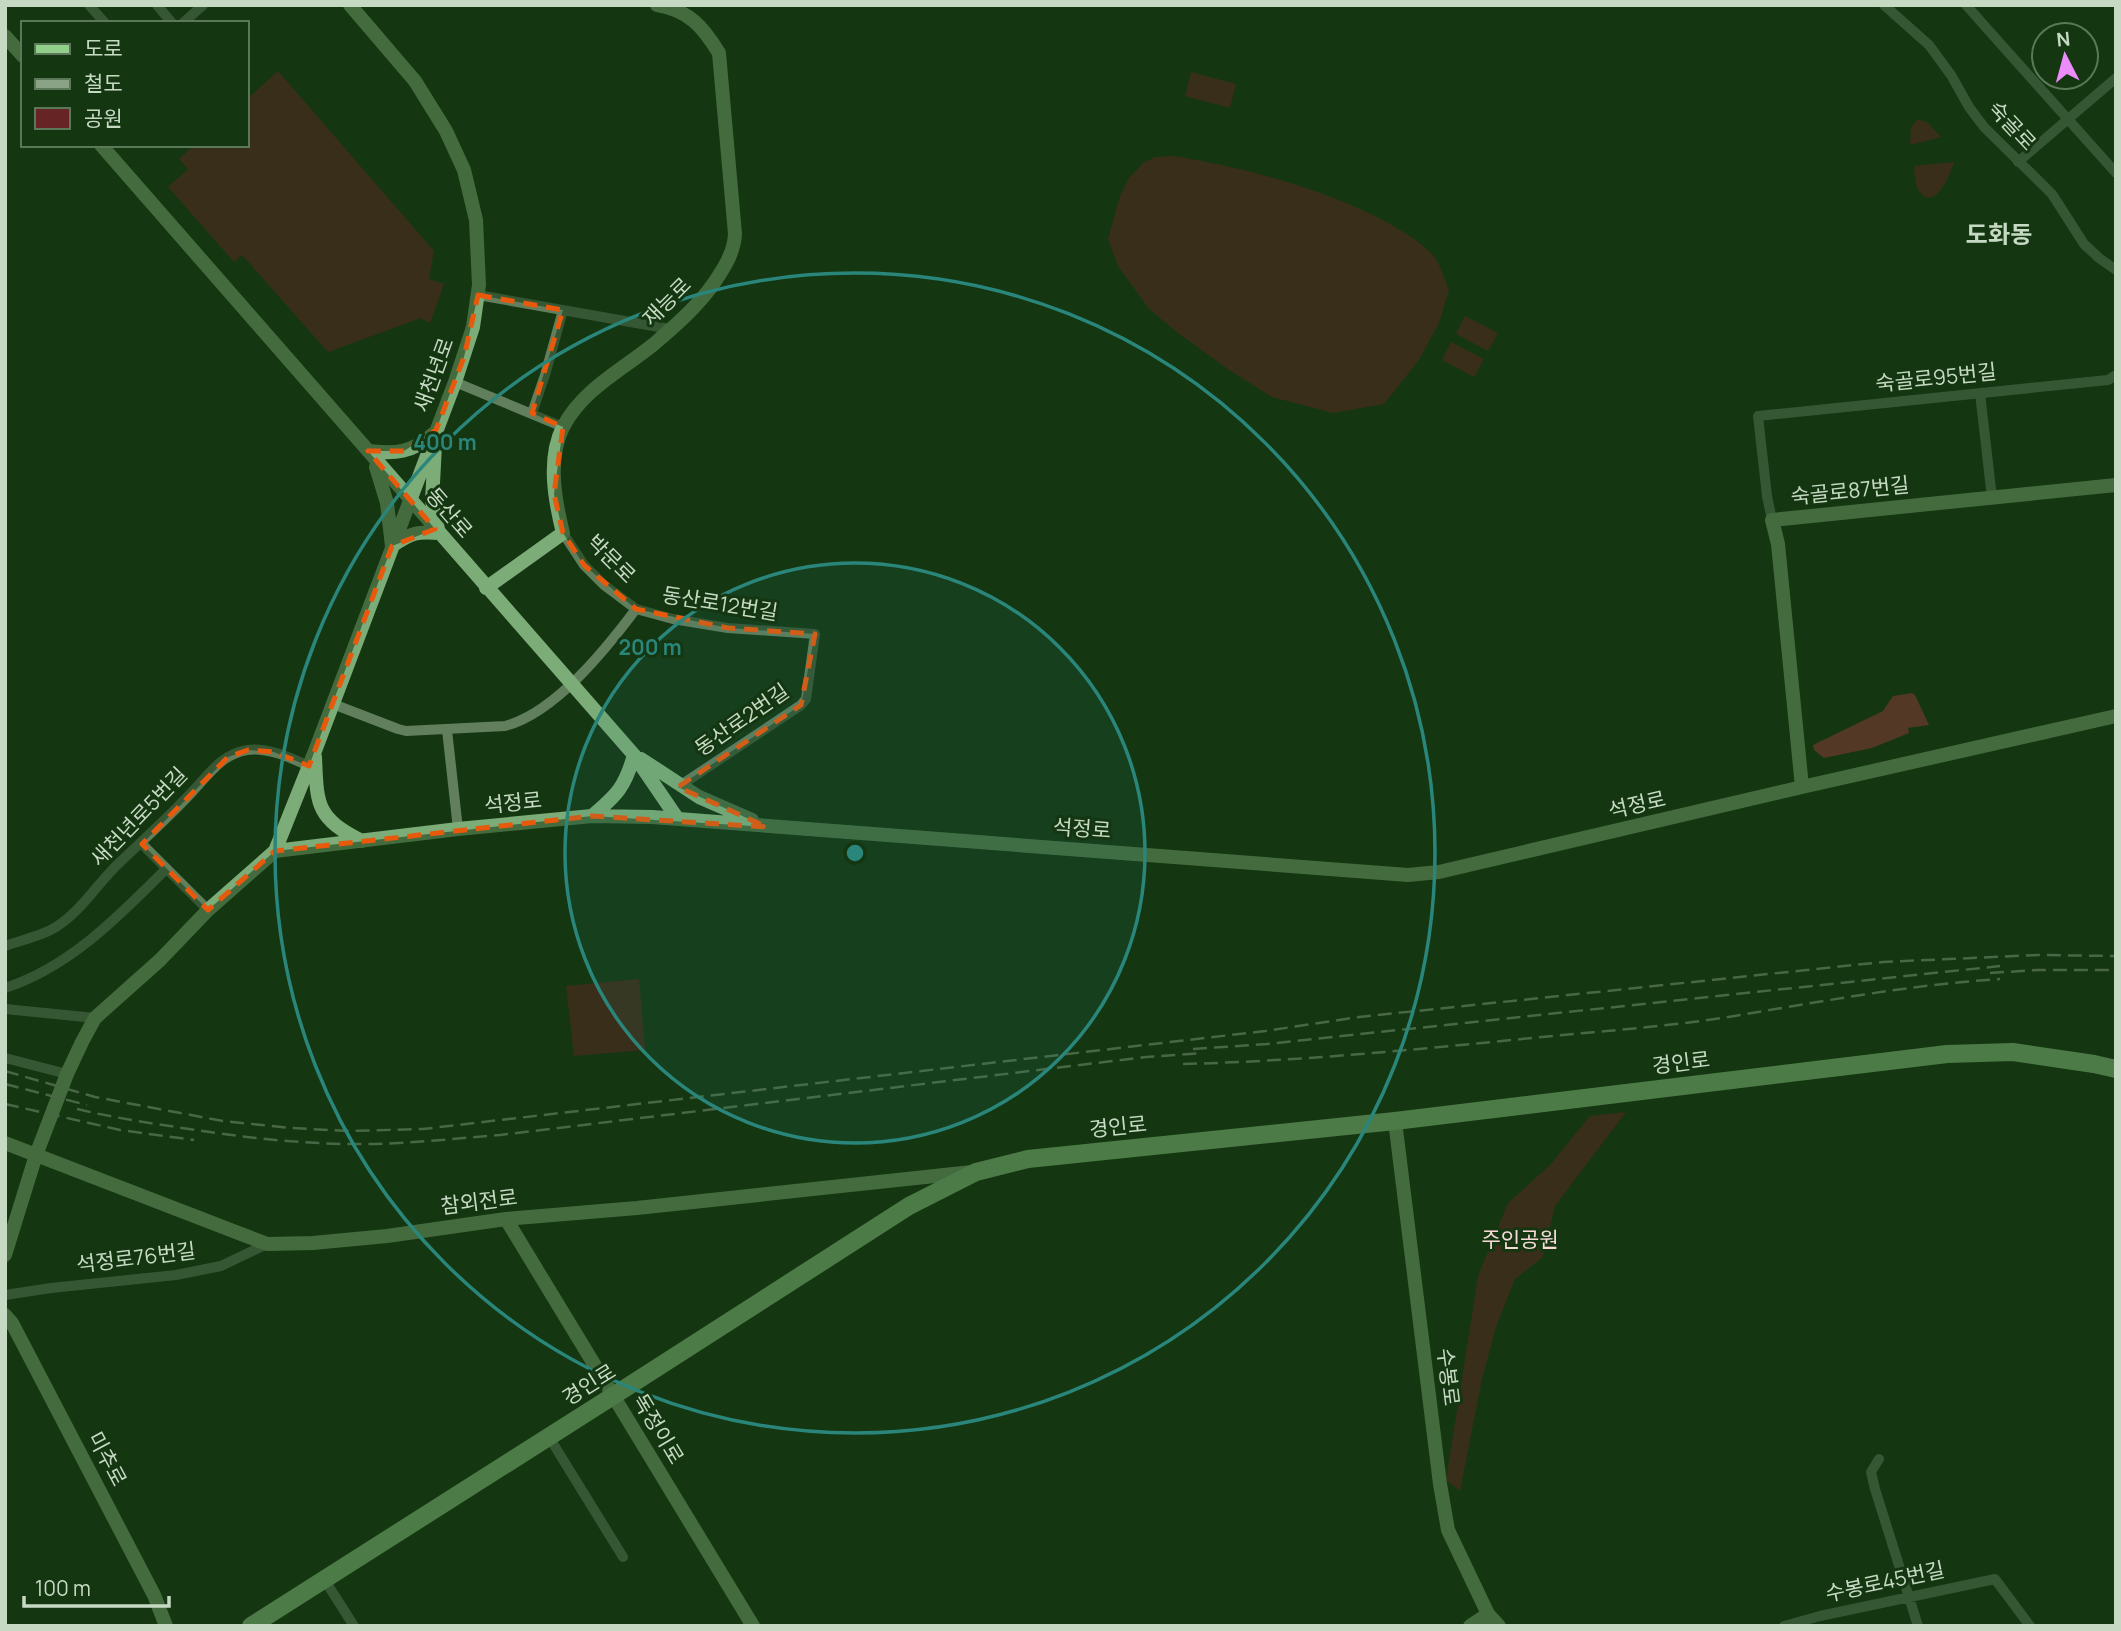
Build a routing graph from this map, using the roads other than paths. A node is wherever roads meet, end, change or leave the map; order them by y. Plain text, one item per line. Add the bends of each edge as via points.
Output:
1 (89, 5) edge
2 (157, 5) edge
3 (350, 5) edge
4 (657, 5) edge
5 (1884, 5) edge
6 (1966, 5) edge
7 (200, 6) edge
8 (102, 21) edge
9 (170, 21) edge
10 (185, 21) edge
11 (5, 36) edge
12 (21, 54) edge
13 (2116, 78) edge
14 (2068, 118) junction
15 (103, 147) edge
16 (2018, 162) junction
17 (2116, 173) edge
18 (2116, 270) edge
19 (478, 295) junction
20 (563, 310) junction
21 (670, 330) junction
22 (2116, 375) edge
23 (455, 382) junction
24 (1980, 393) junction
25 (531, 413) junction
26 (563, 427) junction
27 (436, 430) junction
28 (370, 454) junction
29 (2116, 485) edge
30 (1992, 498) junction
31 (409, 499) junction
32 (1772, 520) junction
33 (439, 533) junction
34 (563, 533) junction
35 (392, 546) junction
36 (486, 589) junction
37 (636, 609) junction
38 (815, 634) joint
39 (571, 684) junction
40 (333, 704) junction
41 (2116, 716) edge
42 (447, 730) junction
43 (315, 751) junction
44 (634, 755) junction
45 (309, 766) junction
46 (681, 785) junction
47 (1802, 787) junction
48 (592, 816) junction
49 (677, 818) junction
50 (767, 827) junction
51 (458, 829) junction
52 (363, 841) junction
53 (142, 844) junction
54 (275, 851) junction
55 (166, 869) junction
56 (208, 910) junction
57 (5, 946) edge
58 (5, 988) edge
59 (5, 1009) edge
60 (95, 1018) junction
61 (5, 1058) edge
62 (2116, 1069) edge
63 (67, 1074) junction
64 (1395, 1121) junction
65 (5, 1143) edge
66 (36, 1155) junction
67 (976, 1172) junction
68 (506, 1219) junction
69 (267, 1244) junction
70 (5, 1255) edge
71 (5, 1295) edge
72 (5, 1315) edge
73 (613, 1396) junction
74 (549, 1437) junction
75 (1879, 1459) dead end
76 (623, 1557) dead end
77 (324, 1579) junction
78 (1910, 1597) junction
79 (1488, 1614) junction
80 (166, 1626) edge
81 (251, 1626) edge
82 (354, 1626) edge
83 (753, 1626) edge
84 (1470, 1626) edge
85 (1499, 1626) edge
86 (1784, 1626) edge
87 (1918, 1626) edge
88 (2030, 1626) edge

1 - 8 street
2 - 9 street
3 - 19 main road, 새천년로 via 415,81 455,147 475,219
4 - 21 main road, 재능로 via 692,19 719,53 735,234 732,252 719,276
5 - 16 street, 숙골로 via 1929,45 1976,117
6 - 14 street
7 - 10 street
11 - 12 main road
13 - 14 street
14 - 16 street
14 - 17 street
15 - 28 main road, 동산로
16 - 18 street, 숙골로 via 2052,194 2084,244
19 - 20 street
19 - 23 main road, 새천년로
20 - 21 street
20 - 25 street
21 - 26 main road, 재능로 via 587,396
22 - 24 street, 숙골로95번길 via 2108,380
23 - 25 street
23 - 27 main road, 새천년로
24 - 30 street
24 - 32 street, 숙골로95번길 via 1758,416
25 - 26 street
26 - 34 main road, 재능로 via 554,480
27 - 28 main road via 404,451
27 - 31 main road, 새천년로
27 - 33 main road via 432,501
28 - 31 main road, 동산로
28 - 35 main road via 387,503
29 - 30 main road, 숙골로87번길
30 - 32 main road, 숙골로87번길
31 - 33 main road, 동산로
31 - 35 main road, 새천년로
32 - 47 main road, 숙골로87번길
33 - 35 main road via 409,534
33 - 36 main road, 동산로
34 - 36 main road
34 - 37 street, 박문로 via 584,565
35 - 40 main road, 새천년로
36 - 39 main road, 동산로
37 - 38 street, 동산로12번길 via 728,628
37 - 39 street, 동산로12번길
38 - 46 street, 동산로2번길 via 806,699 801,705
39 - 42 street, 동산로12번길 via 514,723
39 - 44 main road, 동산로
40 - 42 street, 동산로12번길 via 406,731
40 - 43 main road, 새천년로
41 - 47 main road, 석정로
42 - 51 street
43 - 45 main road, 새천년로
43 - 52 main road via 317,788 325,814 342,831
44 - 46 main road
44 - 48 main road via 617,794
44 - 49 main road, 동산로
45 - 53 street, 새천년로5번길 via 274,752 248,750 228,757
45 - 54 main road, 새천년로
46 - 50 main road
47 - 50 main road, 석정로 via 1439,872 1408,875
48 - 49 main road, 석정로
48 - 51 main road, 석정로
49 - 50 main road, 석정로
51 - 52 main road, 석정로
52 - 54 main road, 석정로
53 - 55 street
53 - 57 street, 새천년로5번길 via 55,928
54 - 56 main road
55 - 56 street
55 - 58 street via 87,943
56 - 60 main road
59 - 60 street
60 - 63 main road
61 - 63 street
62 - 64 main road, 경인로 via 2013,1052 1947,1054
63 - 66 main road
64 - 67 main road, 경인로 via 1028,1159
64 - 79 main road, 수봉로 via 1448,1530
65 - 66 main road, 참외전로
66 - 69 main road, 참외전로
66 - 70 main road
67 - 68 main road, 참외전로
67 - 73 main road, 경인로 via 909,1206
68 - 69 main road, 참외전로 via 387,1236
68 - 73 main road, 독정이로
69 - 71 street, 석정로76번길 via 222,1266 176,1275
72 - 80 main road, 미추로 via 154,1595
73 - 74 main road, 경인로
73 - 83 main road, 독정이로
74 - 76 street
74 - 77 main road, 경인로
75 - 78 street via 1871,1472
77 - 81 main road, 경인로
77 - 82 street
78 - 86 street, 수봉로45번길
78 - 87 street
78 - 88 street, 수봉로45번길 via 1995,1579
79 - 84 main road
79 - 85 main road, 수봉로

